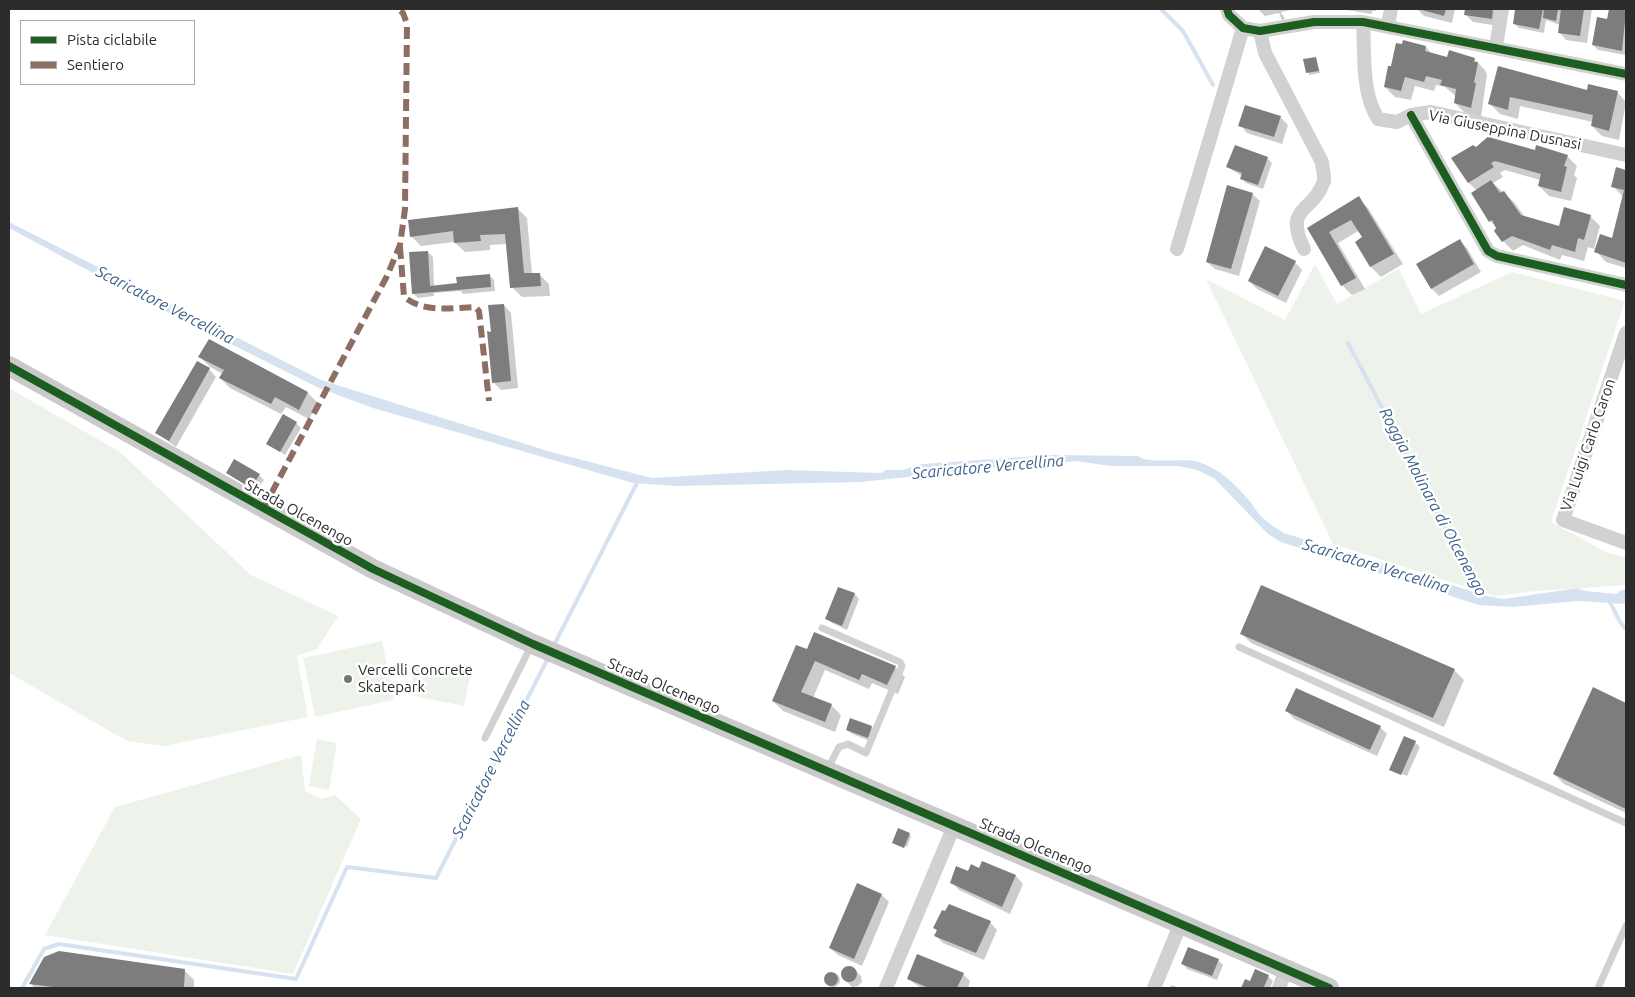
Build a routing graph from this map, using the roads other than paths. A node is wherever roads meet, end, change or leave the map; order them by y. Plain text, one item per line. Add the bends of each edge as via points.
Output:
1 (1227, 9) edge
2 (1391, 9) edge
3 (1502, 9) edge
4 (1364, 22) junction
5 (1388, 25) junction
6 (1242, 28) junction
7 (1260, 31) junction
8 (1496, 47) junction
9 (1626, 74) edge
10 (1411, 115) junction
11 (1626, 155) edge
12 (1177, 248) dead end
13 (1304, 249) dead end
14 (1626, 285) edge
15 (1626, 333) edge
16 (9, 366) edge
17 (1626, 543) edge
18 (822, 628) dead end
19 (533, 644) junction
20 (1239, 647) dead end
21 (485, 738) dead end
22 (827, 771) junction
23 (1626, 823) edge
24 (954, 826) junction
25 (1181, 923) junction
26 (1626, 926) edge
27 (1283, 979) edge
28 (886, 988) edge
29 (1154, 988) edge
30 (1329, 988) edge
31 (1598, 988) edge

1 - 6 street
2 - 5 street
3 - 8 street
4 - 5 street
4 - 7 street via 1314,22
4 - 10 street via 1370,106 1378,120 1397,122
5 - 8 street
6 - 7 street
6 - 12 street
7 - 13 street via 1265,53 1322,162 1324,180 1296,218 1296,233
8 - 9 street
10 - 11 street, Via Giuseppina Dusnasi via 1431,112
10 - 14 street, Via Giuseppina Dusnasi via 1488,251 1497,256
15 - 17 street, Via Luigi Carlo Caron via 1562,520
16 - 19 street, Strada Olcenengo via 373,569
18 - 22 lane via 900,662 902,666 866,753 848,744 839,747
19 - 21 lane
19 - 22 street, Strada Olcenengo
20 - 23 lane
22 - 24 street, Strada Olcenengo
24 - 25 street, Strada Olcenengo
24 - 28 street
25 - 27 street, Strada Olcenengo
25 - 29 street
26 - 31 lane
27 - 30 street, Strada Olcenengo

